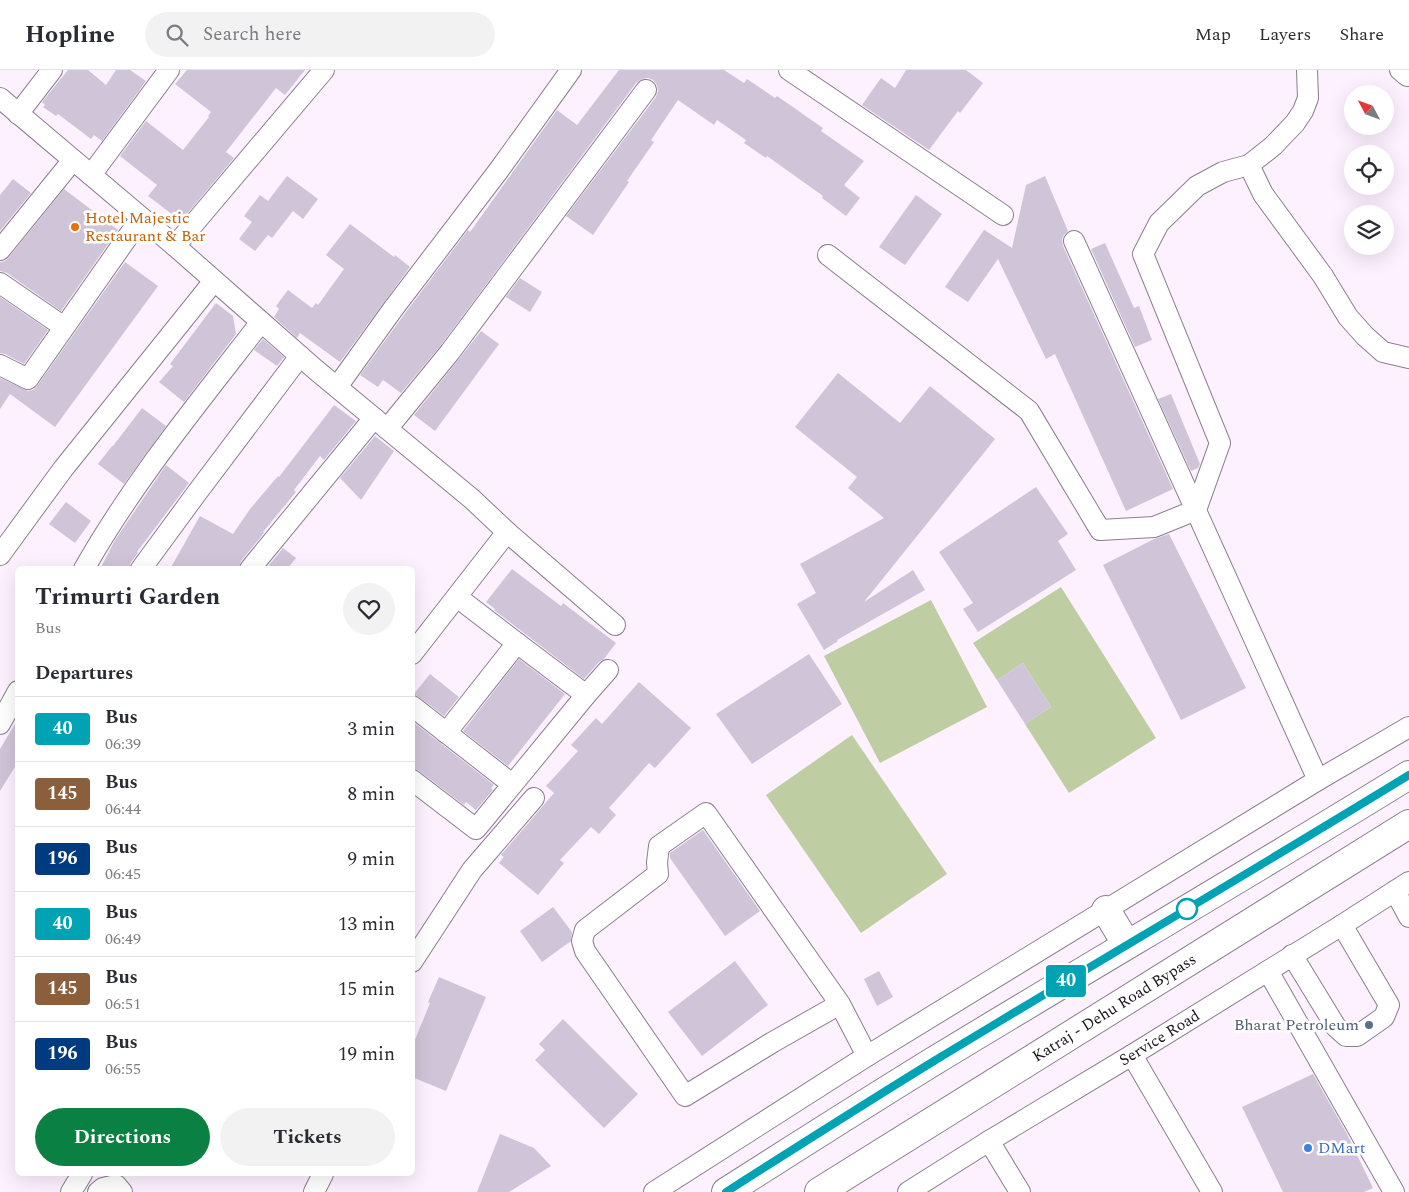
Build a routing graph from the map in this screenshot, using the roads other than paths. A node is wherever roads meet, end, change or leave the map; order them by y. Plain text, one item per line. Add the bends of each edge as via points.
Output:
1 (52, 70) edge
2 (169, 70) edge
3 (324, 70) edge
4 (570, 70) edge
5 (789, 70) edge
6 (1307, 70) edge
7 (1400, 70) edge
8 (1409, 76) edge
9 (646, 90) dead end
10 (6, 105) edge
11 (73, 160) junction
12 (1249, 165) junction
13 (91, 175) junction
14 (1003, 214) dead end
15 (141, 218) junction
16 (1074, 241) dead end
17 (175, 246) junction
18 (0, 250) edge
19 (828, 256) dead end
20 (214, 280) junction
21 (0, 283) edge
22 (261, 322) junction
23 (64, 327) junction
24 (300, 356) junction
25 (1409, 358) edge
26 (0, 365) edge
27 (337, 387) junction
28 (381, 423) junction
29 (1196, 510) junction
30 (507, 532) junction
31 (0, 556) edge
32 (86, 566) edge
33 (143, 566) edge
34 (253, 566) edge
35 (457, 597) junction
36 (614, 625) dead end
37 (517, 643) junction
38 (415, 650) edge
39 (608, 670) dead end
40 (586, 695) junction
41 (15, 696) edge
42 (415, 708) edge
43 (0, 724) edge
44 (1409, 726) edge
45 (446, 732) junction
46 (1409, 775) edge
47 (1318, 780) junction
48 (415, 782) edge
49 (512, 784) junction
50 (534, 798) dead end
51 (1409, 824) edge
52 (1402, 886) edge
53 (1106, 910) junction
54 (1409, 917) edge
55 (1342, 925) junction
56 (1127, 945) junction
57 (1292, 955) junction
58 (415, 957) edge
59 (1268, 971) junction
60 (840, 1004) junction
61 (1132, 1055) junction
62 (867, 1056) junction
63 (989, 1141) junction
64 (81, 1176) edge
65 (322, 1176) edge
66 (71, 1192) edge
67 (98, 1192) edge
68 (122, 1192) edge
69 (314, 1192) edge
70 (654, 1192) edge
71 (726, 1192) edge
72 (819, 1192) edge
73 (908, 1192) edge
74 (1020, 1192) edge
75 (1212, 1192) edge
76 (1394, 1192) edge

1 - 10 street
2 - 13 street
3 - 17 street
4 - 27 street
5 - 14 street
6 - 12 street via 1308,98 1303,111 1274,146
7 - 8 street
9 - 28 street via 450,352
10 - 11 street
11 - 13 street
11 - 18 street
12 - 25 street via 1263,194 1323,276 1348,317 1383,352
12 - 29 street via 1223,172 1197,186 1159,224 1143,254 1220,444
13 - 15 street
15 - 17 street
15 - 23 street
16 - 29 street
17 - 20 street
19 - 29 street via 1028,411 1100,530 1154,527
20 - 22 street
20 - 31 street via 63,469
21 - 23 street
22 - 24 street
22 - 32 street via 142,478
23 - 26 street via 28,379
24 - 27 street
24 - 33 street
27 - 28 street
28 - 30 street
28 - 34 street
29 - 47 street
30 - 35 street
30 - 36 street
35 - 37 street
35 - 38 street
37 - 40 street
37 - 45 street
39 - 40 street
40 - 49 street
41 - 43 street
42 - 45 street
44 - 47 street
45 - 49 street
46 - 56 highway
47 - 53 street
48 - 49 street via 476,829
50 - 58 street via 472,870
51 - 72 highway, Katraj - Dehu Road Bypass
52 - 54 street
52 - 55 street, Service Road
53 - 56 highway
53 - 62 street
55 - 57 street, Service Road
55 - 57 street via 1389,1005 1384,1016 1357,1036 1346,1036 1336,1027
56 - 71 highway
57 - 59 street, Service Road
59 - 61 street, Service Road
59 - 76 street
60 - 60 street via 706,812 659,846 658,874 585,930 582,941 585,951 685,1096
60 - 62 street
61 - 63 street, Service Road
61 - 75 street
62 - 70 street
63 - 73 street, Service Road
63 - 74 street
64 - 66 street
65 - 69 street
67 - 68 street via 116,1185

